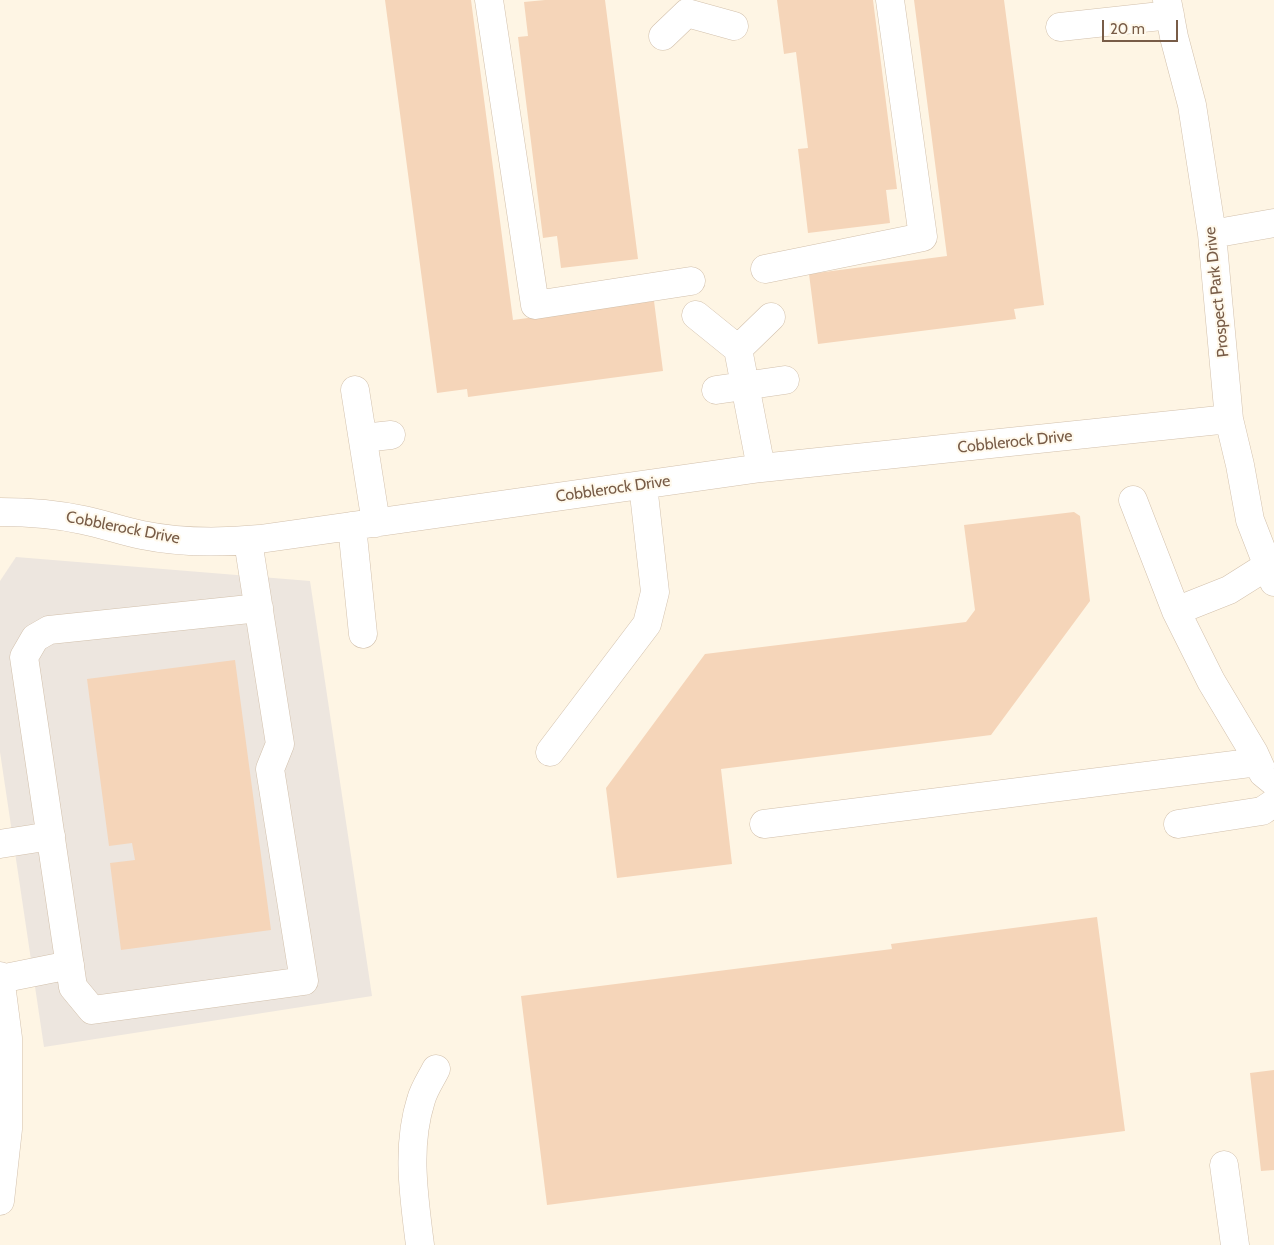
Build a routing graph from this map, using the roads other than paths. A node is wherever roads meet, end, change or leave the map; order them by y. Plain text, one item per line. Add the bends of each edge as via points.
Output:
1 (489, 0) edge
2 (890, 0) edge
3 (687, 6) edge
4 (1168, 8) edge
5 (734, 26) dead end
6 (1060, 27) dead end
7 (663, 36) dead end
8 (1274, 223) edge
9 (1212, 234) junction
10 (765, 270) dead end
11 (692, 281) dead end
12 (696, 315) dead end
13 (771, 317) dead end
14 (738, 349) junction
15 (785, 380) dead end
16 (746, 385) junction
17 (355, 390) dead end
18 (716, 390) dead end
19 (1229, 420) junction
20 (391, 435) dead end
21 (363, 438) junction
22 (761, 468) junction
23 (643, 485) junction
24 (1133, 500) dead end
25 (0, 512) edge
26 (364, 524) junction
27 (248, 540) junction
28 (1270, 574) edge
29 (259, 608) junction
30 (1176, 611) junction
31 (363, 634) dead end
32 (550, 752) dead end
33 (1266, 772) edge
34 (1274, 803) edge
35 (764, 824) dead end
36 (1178, 824) dead end
37 (51, 836) junction
38 (0, 844) edge
39 (70, 965) junction
40 (0, 977) edge
41 (436, 1069) dead end
42 (1224, 1164) dead end
43 (0, 1196) edge
44 (420, 1245) edge
45 (1235, 1245) edge

1 - 11 street via 535,305
2 - 10 street via 923,237
3 - 5 street
3 - 7 street
4 - 6 street
4 - 9 street, Prospect Park Drive via 1192,105
8 - 9 street
9 - 19 street, Prospect Park Drive
12 - 14 street
13 - 14 street
14 - 16 street
15 - 16 street
16 - 18 street
16 - 22 street
17 - 21 street
19 - 22 street, Cobblerock Drive
19 - 28 street, Prospect Park Drive via 1250,520
20 - 21 street
21 - 26 street
22 - 23 street, Cobblerock Drive
23 - 26 street, Cobblerock Drive
23 - 32 street via 655,592 646,624
24 - 30 street
25 - 27 street, Cobblerock Drive via 62,516 170,540
26 - 27 street, Cobblerock Drive
26 - 31 street
27 - 29 street
28 - 30 street
29 - 37 street via 49,630 34,638 24,658
29 - 39 street via 280,744 270,769 304,981 92,1010 72,987
30 - 33 street via 1211,681
33 - 35 street
34 - 36 street via 1262,811
37 - 38 street
37 - 39 street
39 - 40 street
40 - 43 street via 8,1038 8,1129
41 - 44 street via 421,1099 413,1138 412,1184
42 - 45 street

